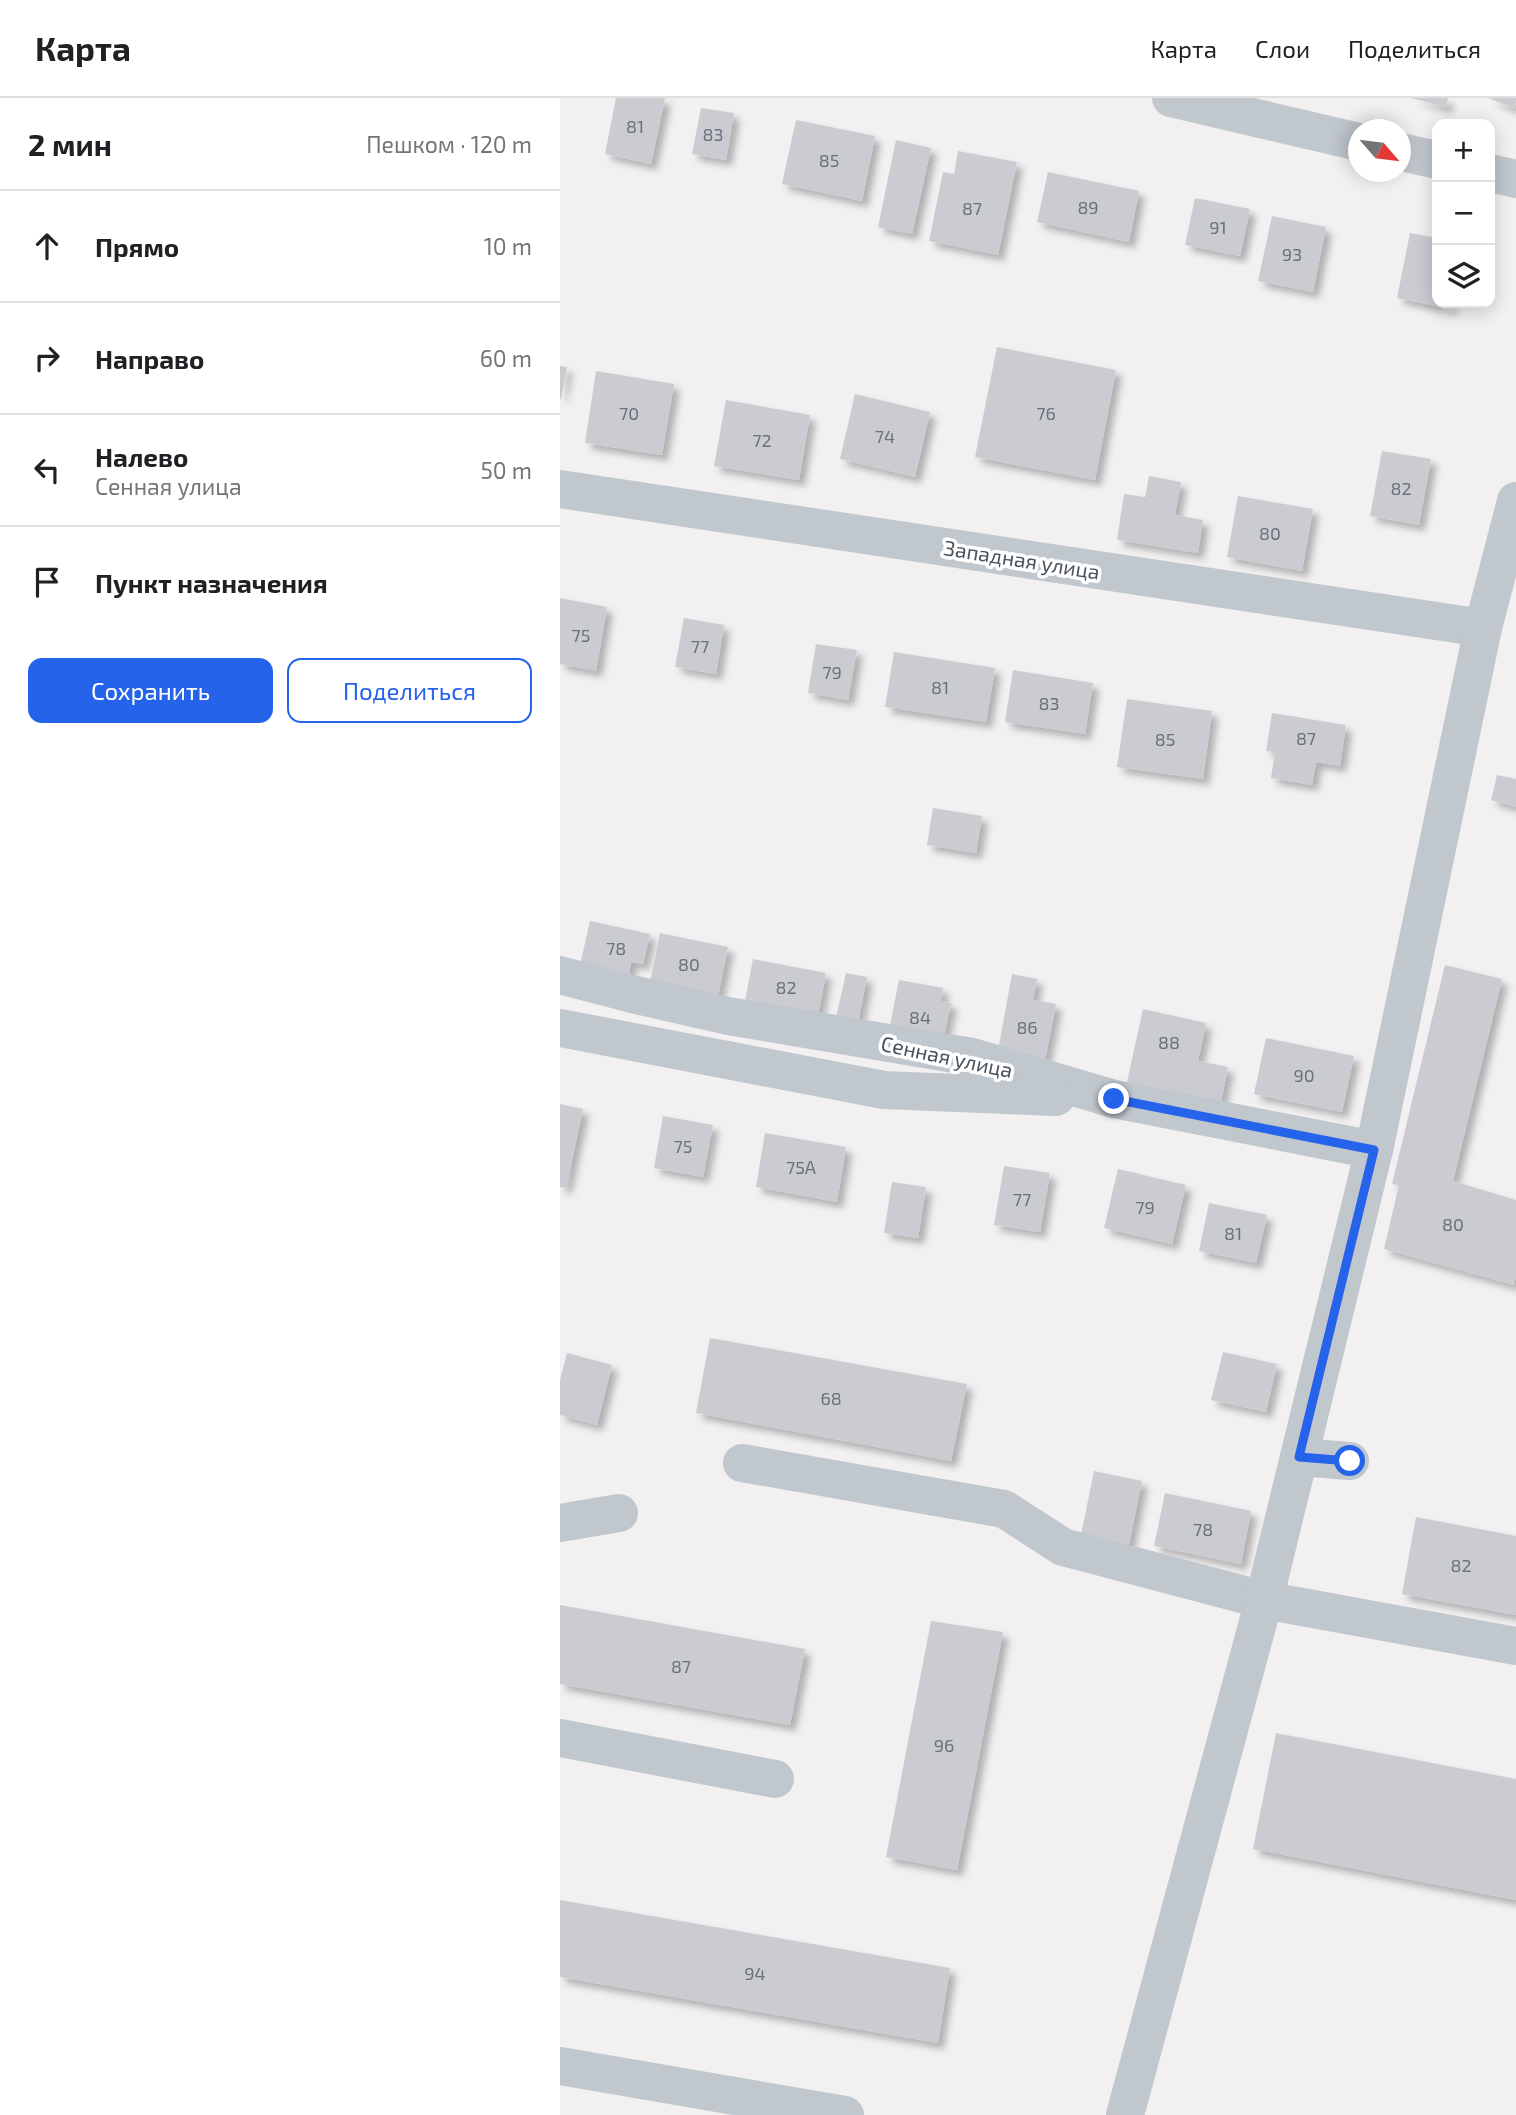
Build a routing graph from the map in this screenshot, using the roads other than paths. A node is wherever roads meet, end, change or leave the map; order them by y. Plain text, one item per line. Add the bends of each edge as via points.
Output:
1 (1171, 98) edge
2 (1348, 139) edge
3 (1411, 154) edge
4 (1432, 159) edge
5 (1495, 174) edge
6 (1516, 179) edge
7 (560, 489) edge
8 (1516, 501) edge
9 (1483, 628) junction
10 (560, 975) edge
11 (560, 1028) edge
12 (1114, 1099) junction
13 (1374, 1150) junction
14 (1299, 1457) junction
15 (1350, 1461) dead end
16 (742, 1463) dead end
17 (620, 1513) dead end
18 (560, 1523) edge
19 (1264, 1600) junction
20 (1516, 1646) edge
21 (560, 1738) edge
22 (775, 1779) dead end
23 (560, 2066) edge
24 (845, 2115) edge
25 (1125, 2115) edge

1 - 2 street
3 - 4 street
5 - 6 street
7 - 9 street, Западная улица
8 - 9 street
9 - 13 street
10 - 12 street, Сенная улица via 728,1016 972,1057
11 - 12 street via 884,1090
12 - 13 street, Сенная улица
13 - 14 street
14 - 15 street
14 - 19 street
16 - 19 street via 1004,1509 1063,1547
17 - 18 street
19 - 20 street
19 - 25 street
21 - 22 street
23 - 24 street

